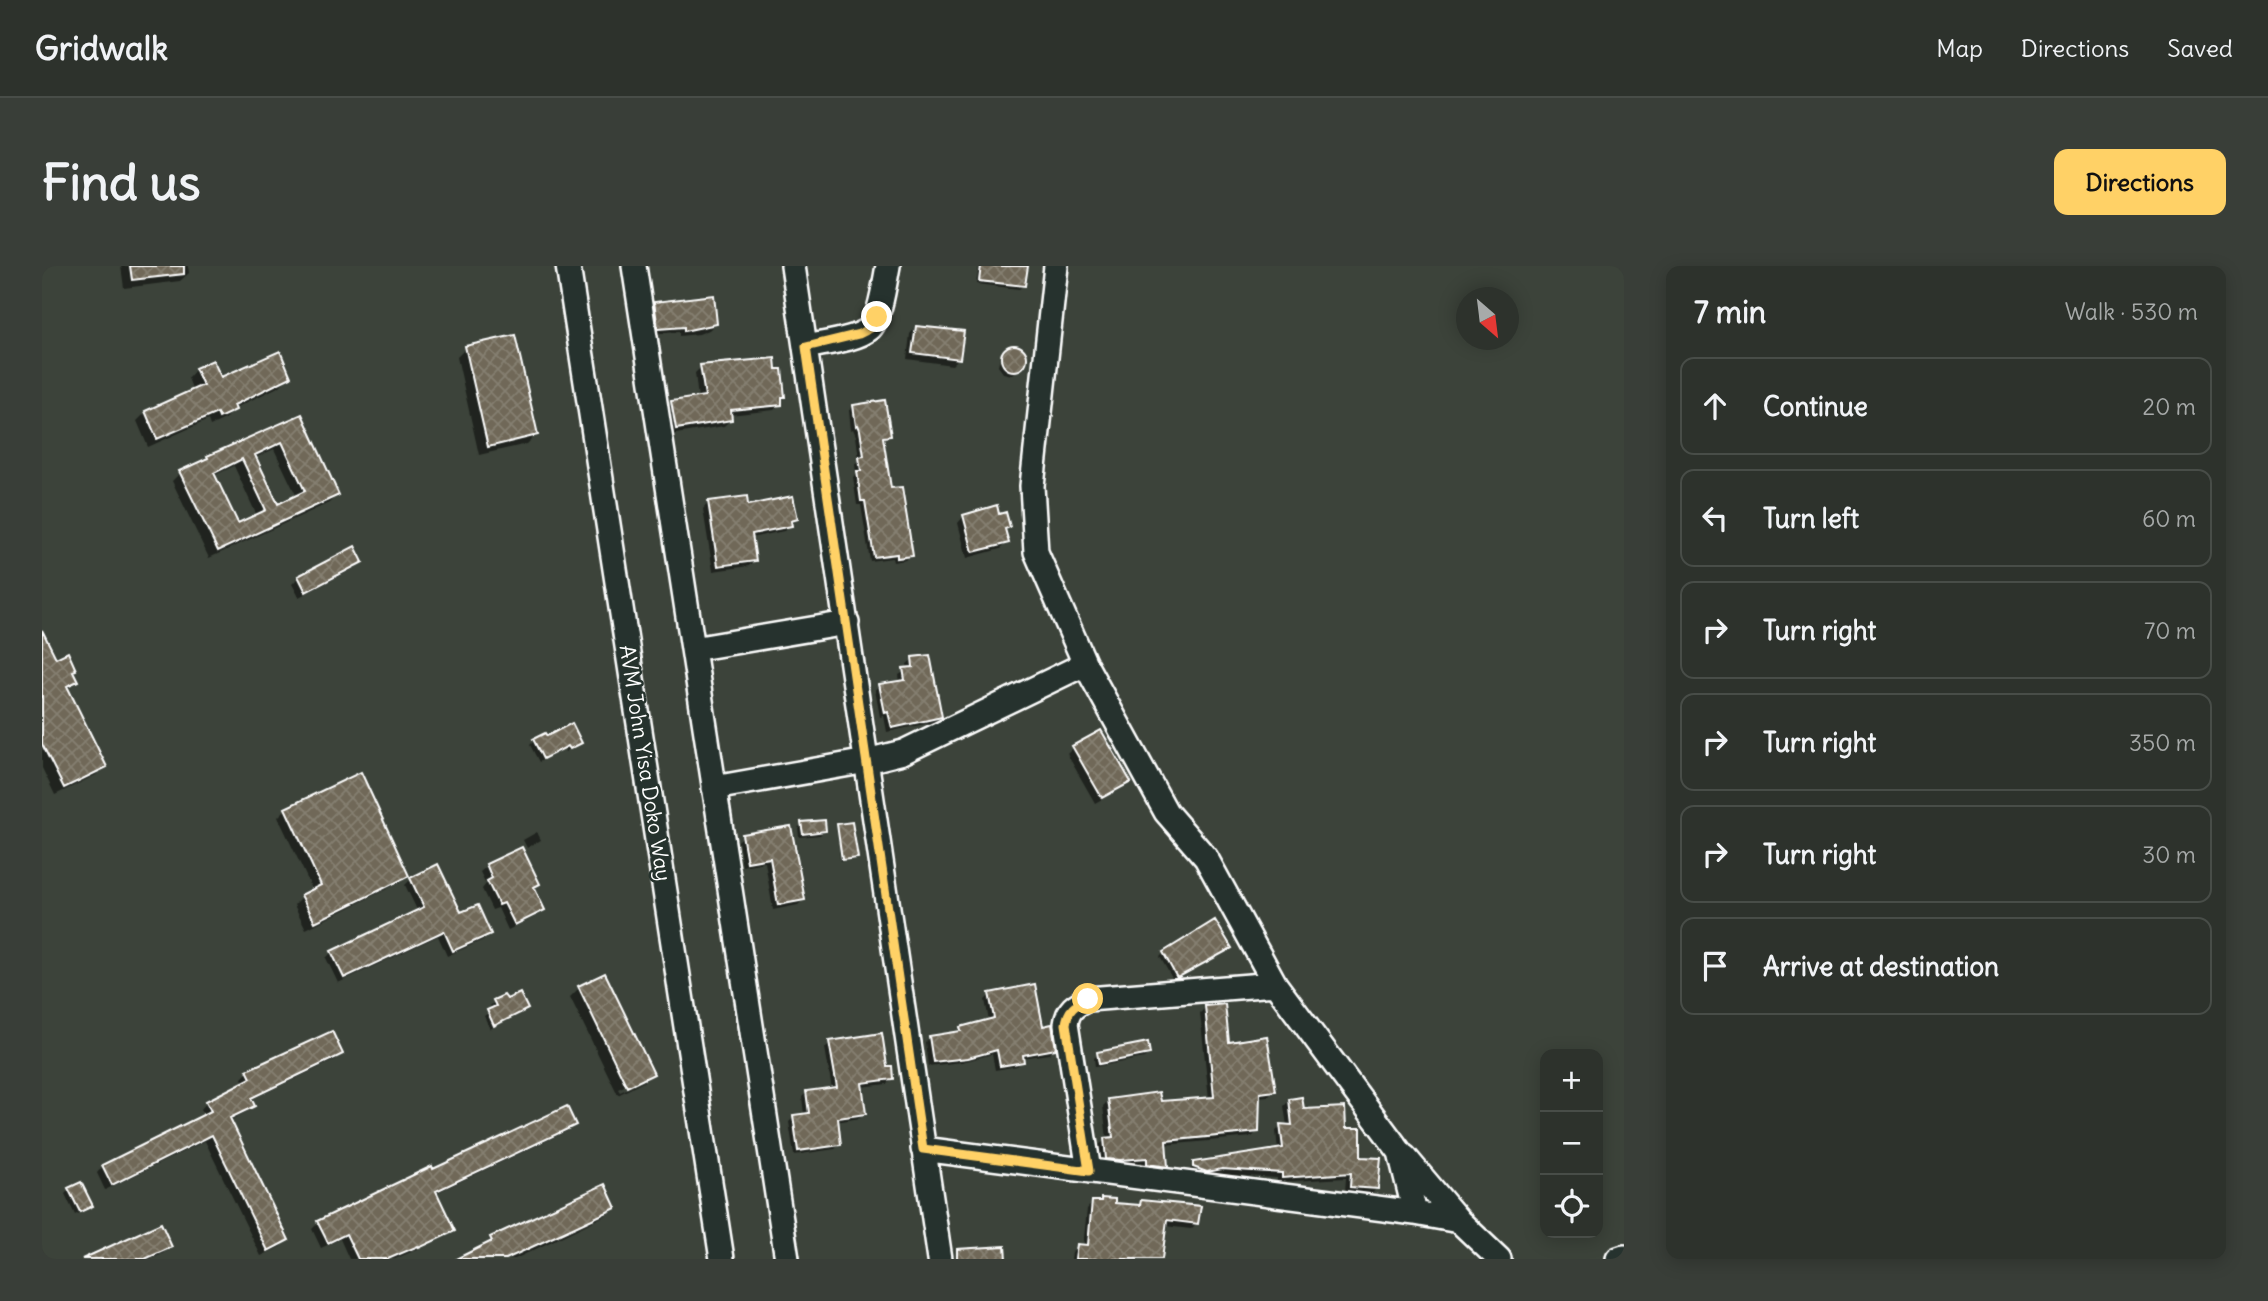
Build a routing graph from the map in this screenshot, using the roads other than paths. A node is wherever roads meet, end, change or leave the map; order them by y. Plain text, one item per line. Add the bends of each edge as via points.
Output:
1 (568, 266) edge
2 (634, 266) edge
3 (793, 266) edge
4 (888, 266) edge
5 (1056, 266) edge
6 (806, 347) junction
7 (847, 623) junction
8 (693, 649) junction
9 (1085, 664) junction
10 (867, 761) junction
11 (714, 789) junction
12 (1275, 984) junction
13 (923, 1149) junction
14 (1400, 1152) junction
15 (1089, 1171) junction
16 (1415, 1213) junction
17 (1460, 1222) junction
18 (1624, 1257) edge
19 (722, 1259) edge
20 (787, 1259) edge
21 (940, 1259) edge
22 (1499, 1259) edge
23 (1618, 1259) edge

1 - 19 street, AVM John Yisa Doko Way
2 - 8 street
3 - 6 street
4 - 6 street via 871,328
5 - 9 street via 1032,486 1037,552
6 - 7 street
7 - 8 street
7 - 10 street
8 - 11 street
9 - 10 street via 903,752
9 - 12 street via 1166,812 1206,858
10 - 11 street
10 - 13 street
11 - 20 street
12 - 14 street
12 - 15 street via 1088,999 1074,1006 1066,1024
13 - 15 street
13 - 21 street
14 - 16 street
14 - 17 street
15 - 16 street
16 - 17 street
17 - 22 street
18 - 23 street

